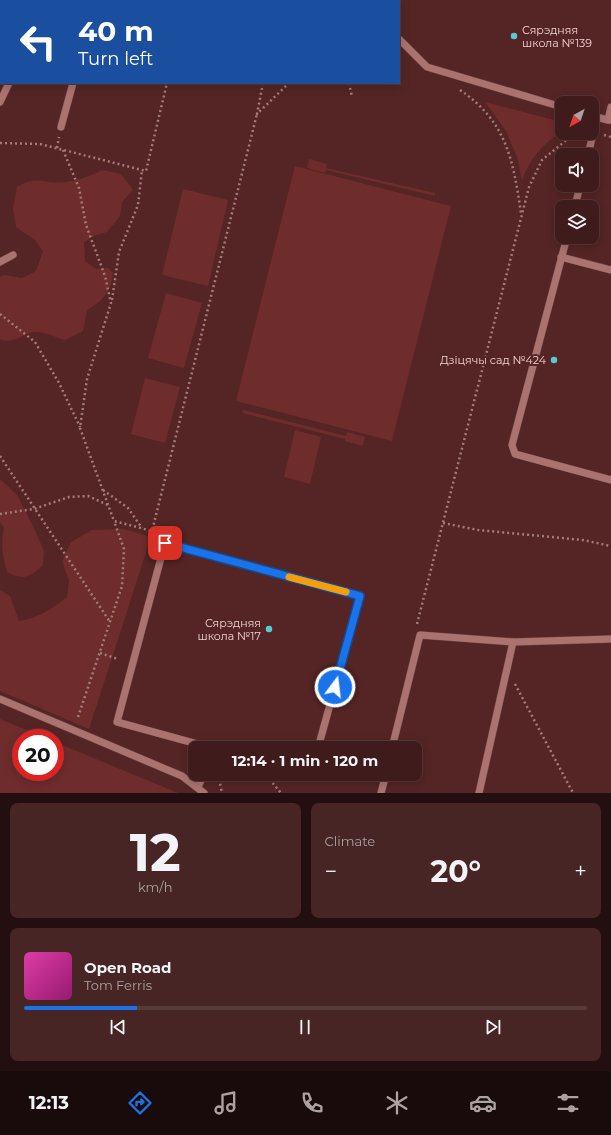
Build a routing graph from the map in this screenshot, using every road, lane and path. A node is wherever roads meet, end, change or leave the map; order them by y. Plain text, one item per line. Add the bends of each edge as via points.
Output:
1 (400, 40) edge
2 (9, 84) edge
3 (73, 84) edge
4 (167, 84) edge
5 (263, 84) edge
6 (288, 84) edge
7 (349, 84) edge
8 (459, 90) dead end
9 (352, 97) dead end
10 (0, 102) edge
11 (555, 105) edge
12 (611, 108) edge
13 (258, 114) junction
14 (599, 118) edge
15 (609, 120) edge
16 (61, 128) dead end
17 (566, 140) edge
18 (0, 143) edge
19 (63, 150) junction
20 (142, 170) junction
21 (521, 216) junction
22 (565, 244) edge
23 (13, 255) dead end
24 (561, 257) junction
25 (0, 262) edge
26 (611, 270) edge
27 (112, 303) junction
28 (0, 314) edge
29 (80, 428) junction
30 (0, 456) edge
31 (611, 480) edge
32 (103, 489) junction
33 (108, 506) junction
34 (34, 509) junction
35 (0, 514) edge
36 (114, 521) junction
37 (443, 522) junction
38 (142, 528) junction
39 (611, 546) edge
40 (110, 623) junction
41 (416, 628) dead end
42 (611, 639) edge
43 (513, 642) junction
44 (100, 653) junction
45 (118, 659) dead end
46 (507, 670) junction
47 (0, 699) edge
48 (78, 717) dead end
49 (188, 741) edge
50 (320, 741) edge
51 (394, 741) edge
52 (201, 781) edge
53 (219, 781) edge
54 (271, 781) edge
55 (384, 781) edge
56 (198, 787) junction
57 (204, 793) edge
58 (222, 793) edge
59 (281, 793) edge
60 (381, 793) edge
61 (479, 793) edge
62 (573, 793) edge

1 - 11 lane via 427,67
2 - 10 lane
3 - 16 lane
4 - 20 path via 146,171
5 - 13 path
6 - 13 path
7 - 9 path
8 - 21 path via 477,102 500,131 513,164
12 - 15 lane
13 - 38 path via 152,531
14 - 15 lane
17 - 21 path via 542,160 529,187
18 - 19 path via 40,144
19 - 20 path
19 - 27 path via 79,188 86,225
20 - 27 path via 138,205 120,252
21 - 37 path
22 - 24 lane
23 - 25 lane
24 - 26 lane
24 - 31 lane via 512,445 515,454
27 - 29 path via 87,379
28 - 29 path via 35,342 59,383
29 - 32 path
30 - 34 path
32 - 33 path
32 - 38 path via 128,508
33 - 34 path via 88,496 69,497
33 - 36 path
34 - 35 path
34 - 40 path
36 - 38 path
36 - 40 path via 124,549 122,586
37 - 39 path via 478,530 583,540
37 - 41 path
40 - 44 path
42 - 43 lane
43 - 46 lane
43 - 51 lane via 420,635
44 - 45 path
44 - 48 path
46 - 61 lane
46 - 62 path
47 - 56 lane via 182,776
49 - 50 lane via 117,722 165,543 360,596
52 - 56 lane
53 - 58 path
54 - 59 path
55 - 60 lane
56 - 57 lane

